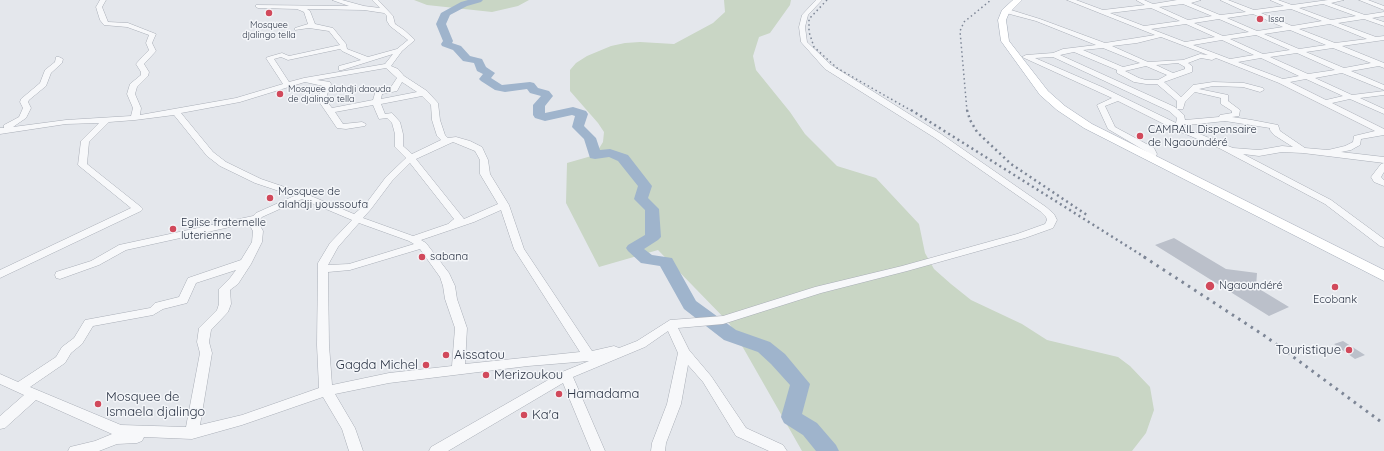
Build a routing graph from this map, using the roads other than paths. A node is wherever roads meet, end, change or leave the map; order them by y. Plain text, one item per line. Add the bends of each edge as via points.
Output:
1 (103, 0) edge
2 (335, 0) edge
3 (375, 0) edge
4 (819, 0) edge
5 (1018, 0) edge
6 (1070, 0) edge
7 (1139, 0) edge
8 (1198, 0) edge
9 (1222, 0) edge
10 (1273, 0) edge
11 (1341, 0) edge
12 (1362, 0) edge
13 (1182, 1) edge
14 (1320, 1) edge
15 (1151, 5) junction
16 (258, 6) dead end
17 (297, 6) junction
18 (1290, 7) junction
19 (364, 8) junction
20 (1384, 8) edge
21 (386, 11) junction
22 (1005, 12) junction
23 (1102, 12) junction
24 (1252, 12) junction
25 (1384, 14) edge
26 (1219, 17) junction
27 (1364, 17) junction
28 (1185, 21) junction
29 (1330, 22) junction
30 (1384, 24) edge
31 (316, 27) junction
32 (1143, 28) junction
33 (1290, 28) junction
34 (297, 29) dead end
35 (1257, 33) junction
36 (1162, 35) junction
37 (1222, 37) junction
38 (1384, 38) edge
39 (1375, 39) junction
40 (1384, 43) edge
41 (1184, 44) junction
42 (1103, 45) junction
43 (343, 46) junction
44 (1334, 46) junction
45 (1073, 49) junction
46 (399, 50) junction
47 (1299, 51) junction
48 (1054, 55) junction
49 (1261, 55) junction
50 (1021, 57) junction
51 (59, 59) dead end
52 (368, 60) junction
53 (1230, 61) junction
54 (1183, 62) junction
55 (1148, 64) junction
56 (1382, 65) edge
57 (387, 66) junction
58 (1122, 69) junction
59 (1345, 71) junction
60 (1173, 75) junction
61 (1306, 76) junction
62 (401, 78) junction
63 (1282, 81) junction
64 (295, 82) junction
65 (1159, 82) junction
66 (1384, 88) edge
67 (1193, 89) junction
68 (1260, 90) dead end
69 (424, 93) junction
70 (1384, 93) edge
71 (1350, 97) junction
72 (1118, 99) junction
73 (1181, 101) junction
74 (376, 102) junction
75 (1326, 102) junction
76 (329, 111) junction
77 (176, 112) junction
78 (1384, 112) edge
79 (135, 118) junction
80 (107, 119) junction
81 (1225, 120) junction
82 (1181, 123) junction
83 (362, 124) dead end
84 (1382, 130) edge
85 (0, 131) edge
86 (446, 141) junction
87 (1222, 146) junction
88 (1303, 150) junction
89 (1324, 153) junction
90 (1148, 157) junction
91 (411, 158) junction
92 (1384, 160) edge
93 (1384, 166) edge
94 (1384, 183) edge
95 (302, 196) junction
96 (504, 205) junction
97 (256, 218) junction
98 (358, 219) junction
99 (453, 224) junction
100 (413, 239) junction
101 (1384, 244) edge
102 (422, 245) junction
103 (247, 262) junction
104 (324, 268) junction
105 (0, 274) edge
106 (60, 276) dead end
107 (1384, 276) edge
108 (670, 324) junction
109 (641, 344) junction
110 (684, 353) junction
111 (589, 356) junction
112 (458, 369) junction
113 (566, 375) junction
114 (0, 379) edge
115 (20, 387) junction
116 (326, 391) junction
117 (35, 393) junction
118 (0, 424) edge
119 (158, 431) junction
120 (192, 433) junction
121 (75, 451) edge
122 (356, 451) edge
123 (436, 451) edge
124 (598, 451) edge
125 (658, 451) edge
126 (780, 451) edge

1 - 79 street via 99,7 106,24 128,26 153,34 149,43 153,51 145,56 140,64 145,72 144,76 133,86 131,94 137,108
2 - 19 street
3 - 21 street
4 - 108 street via 805,15 802,27 804,42 828,67 938,136 1043,209 1052,220 1049,226 1020,236 819,290 723,320
5 - 22 main road
6 - 23 street
7 - 15 street
8 - 13 street
9 - 24 street
10 - 18 street
11 - 14 street
12 - 20 street
13 - 15 street
13 - 26 street
14 - 18 street
14 - 27 street
15 - 23 street
15 - 28 street
16 - 17 street
17 - 19 street
17 - 31 street via 307,11 312,25
18 - 24 street
18 - 29 street
19 - 21 street
21 - 46 street via 392,25 412,40
22 - 42 street via 1038,20
22 - 50 main road via 1002,26 1005,41
23 - 32 street
24 - 26 street
24 - 33 street
25 - 27 street
26 - 28 street
26 - 35 street
27 - 29 street
27 - 30 street
28 - 32 street
28 - 37 street
29 - 33 street
29 - 39 street
31 - 34 street
31 - 43 street via 331,29
32 - 36 street
33 - 35 street
33 - 44 street
35 - 37 street
35 - 47 street
36 - 41 street
36 - 42 street
37 - 41 street
37 - 49 street
38 - 39 street
39 - 40 street
39 - 44 street
41 - 53 street
42 - 45 street
42 - 55 street
43 - 52 street via 346,52
43 - 64 street via 288,58 282,55 270,58
44 - 47 street
44 - 56 street
45 - 48 street
45 - 58 street
46 - 52 street
46 - 57 street
47 - 49 street
47 - 59 street
48 - 50 street
48 - 82 street via 1165,106
49 - 53 street
49 - 61 street
50 - 72 street
50 - 90 main road via 1044,93 1061,108 1088,126
51 - 85 street via 48,72 43,84 25,99 27,108 22,118
52 - 64 street
53 - 54 street via 1200,56
53 - 63 street
54 - 55 street
54 - 60 street via 1189,70
55 - 58 street
55 - 60 street
56 - 59 street
57 - 62 street
57 - 64 street
58 - 65 street via 1120,71 1137,80
59 - 61 street
59 - 66 street
60 - 65 street
61 - 63 street
61 - 71 street
62 - 69 street
62 - 74 street via 394,89 379,92
63 - 75 street
64 - 76 street via 312,81 327,84 323,99
64 - 77 street via 237,100
65 - 73 street
67 - 68 street via 1213,84 1244,85
67 - 73 street
67 - 81 street via 1226,97 1224,102 1236,110 1236,114 1222,118
69 - 74 street
69 - 86 street via 435,104 436,120 441,136
70 - 71 street
71 - 75 street
71 - 78 street
72 - 82 street
72 - 90 street via 1101,106 1112,129 1151,150 1154,154
73 - 82 street
74 - 76 street
74 - 91 street via 382,117 389,115 396,122 400,134 399,147
75 - 84 street
76 - 83 street via 342,127
77 - 79 street
77 - 95 street via 210,154 223,164
79 - 80 street
80 - 85 street
80 - 105 street via 85,141 82,165 138,209
81 - 82 street
81 - 88 street via 1275,127 1277,133
82 - 87 street via 1201,138
84 - 89 street via 1357,138 1357,143 1348,148
86 - 91 street
86 - 96 street via 453,139 479,149 484,160 485,174
87 - 88 street via 1259,154 1282,148
87 - 101 street via 1328,202
88 - 89 street
89 - 92 street
90 - 107 main road
91 - 98 street via 389,179 358,215
91 - 99 street via 460,220
93 - 94 street via 1376,177
95 - 97 street via 259,214
95 - 98 street
96 - 99 street via 470,220
96 - 111 street via 519,249
97 - 103 street via 253,221 258,231 257,242
97 - 106 street via 123,247 95,263
98 - 100 street
98 - 104 street via 330,251 323,263
99 - 100 street
100 - 102 street
102 - 104 street via 350,267
102 - 112 street via 445,276 449,286 461,328
103 - 115 street via 192,281 183,300 159,306 153,311 89,323 78,341 66,350 61,360
103 - 120 street via 225,289 222,312 205,328 203,336 206,353
104 - 116 street
108 - 109 street
108 - 110 street
109 - 111 street
109 - 113 street
110 - 125 street via 674,404
110 - 126 street via 708,379 741,432
111 - 112 street
112 - 116 street via 389,378
113 - 123 street
113 - 124 street
114 - 115 street
115 - 117 street
116 - 120 street via 242,420
116 - 122 street via 348,428
117 - 118 street
117 - 119 street via 120,431
119 - 120 street
119 - 121 street via 136,437 116,438

